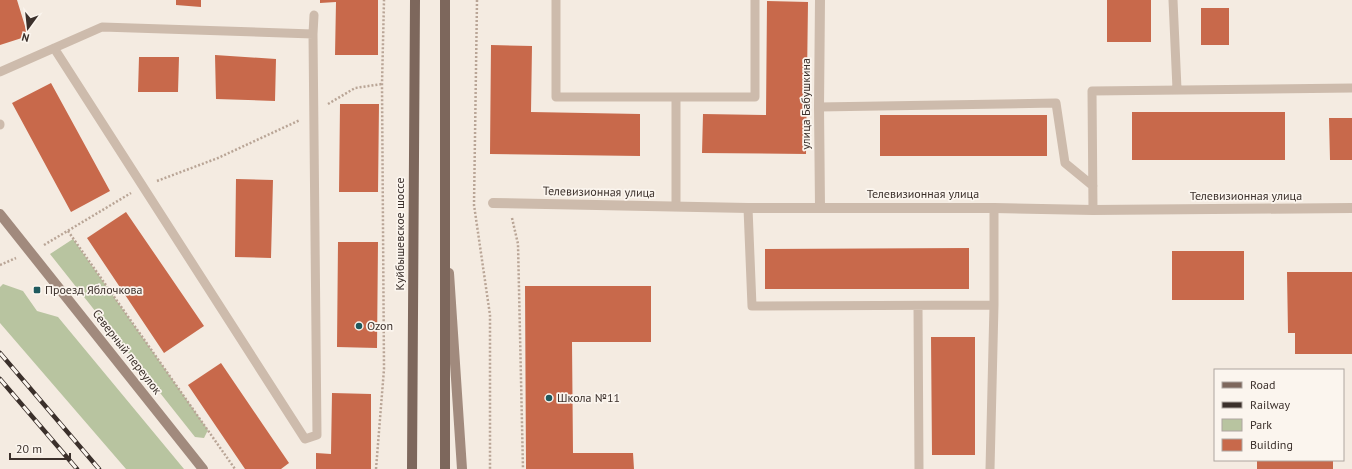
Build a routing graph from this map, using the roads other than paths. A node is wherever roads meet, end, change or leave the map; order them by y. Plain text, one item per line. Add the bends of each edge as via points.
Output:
1 (415, 0) edge
2 (445, 0) edge
3 (556, 0) edge
4 (755, 0) edge
5 (820, 0) edge
6 (1173, 0) edge
7 (314, 15) dead end
8 (313, 34) junction
9 (54, 48) junction
10 (0, 72) edge
11 (1352, 88) edge
12 (1176, 89) junction
13 (676, 98) junction
14 (819, 107) junction
15 (1093, 186) junction
16 (493, 203) dead end
17 (676, 206) junction
18 (820, 207) junction
19 (748, 208) junction
20 (994, 208) junction
21 (1352, 208) edge
22 (1093, 210) junction
23 (0, 214) edge
24 (446, 232) junction
25 (994, 305) junction
26 (918, 306) junction
27 (203, 469) edge
28 (412, 469) edge
29 (445, 469) edge
30 (462, 469) edge
31 (918, 469) edge
32 (990, 469) edge

1 - 28 main road, Куйбышевское шоссе
2 - 24 main road
3 - 13 lane via 556,97
4 - 13 lane via 755,97
5 - 14 street, улица Бабушкина
6 - 12 lane
7 - 8 lane
8 - 9 lane via 102,27
8 - 9 lane via 317,434 305,439
9 - 10 lane
11 - 12 lane
12 - 15 lane via 1092,91
13 - 17 lane
14 - 15 lane via 1056,103 1065,163
14 - 18 street, улица Бабушкина
15 - 22 lane
16 - 17 street, Телевизионная улица
17 - 19 street, Телевизионная улица
18 - 19 street, Телевизионная улица
18 - 20 street, Телевизионная улица
19 - 26 lane via 752,306
20 - 22 street, Телевизионная улица
20 - 25 lane
21 - 22 street, Телевизионная улица
23 - 27 main road, Северный переулок
24 - 29 main road
24 - 30 main road
25 - 26 lane
25 - 32 lane
26 - 31 lane

